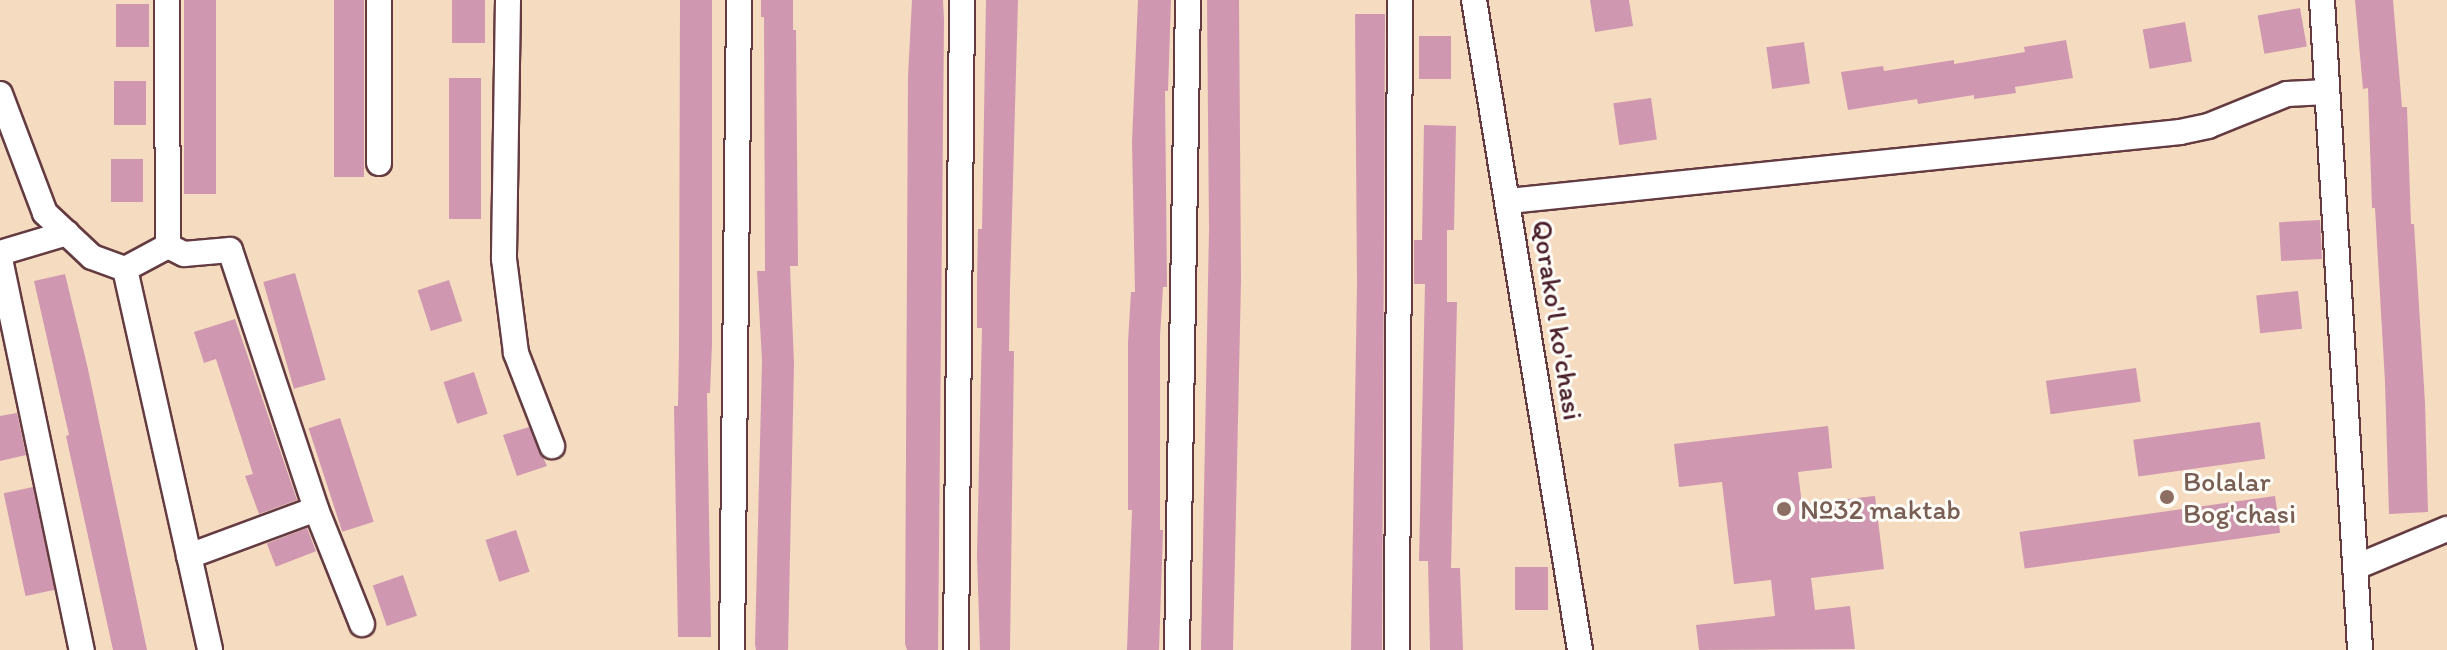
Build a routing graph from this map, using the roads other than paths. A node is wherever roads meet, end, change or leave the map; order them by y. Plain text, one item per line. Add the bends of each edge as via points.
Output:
1 (167, 0) edge
2 (379, 0) edge
3 (508, 0) edge
4 (739, 0) edge
5 (962, 0) edge
6 (1188, 0) edge
7 (1400, 0) edge
8 (1474, 0) edge
9 (2322, 0) edge
10 (2327, 92) junction
11 (0, 94) edge
12 (379, 163) dead end
13 (1509, 201) junction
14 (67, 233) junction
15 (168, 246) junction
16 (0, 253) edge
17 (0, 259) edge
18 (125, 269) junction
19 (552, 446) dead end
20 (316, 509) junction
21 (2447, 529) edge
22 (189, 556) junction
23 (2356, 567) junction
24 (362, 624) dead end
25 (82, 650) edge
26 (210, 650) edge
27 (732, 650) edge
28 (956, 650) edge
29 (1177, 650) edge
30 (1397, 650) edge
31 (1580, 650) edge
32 (2360, 650) edge

1 - 15 street
2 - 12 street
3 - 19 street via 504,259 516,353
4 - 27 street
5 - 28 street
6 - 29 street
7 - 30 street
8 - 13 street, Qorako'l ko'chasi
9 - 10 street
10 - 13 street via 2287,94 2180,132
10 - 23 street
11 - 14 street via 45,213
13 - 31 street, Qorako'l ko'chasi
14 - 16 street
14 - 18 street via 92,257
15 - 18 street
15 - 20 street via 184,254 230,250
17 - 25 street
18 - 22 street
20 - 22 street
20 - 24 street
21 - 23 street
22 - 26 street
23 - 32 street

